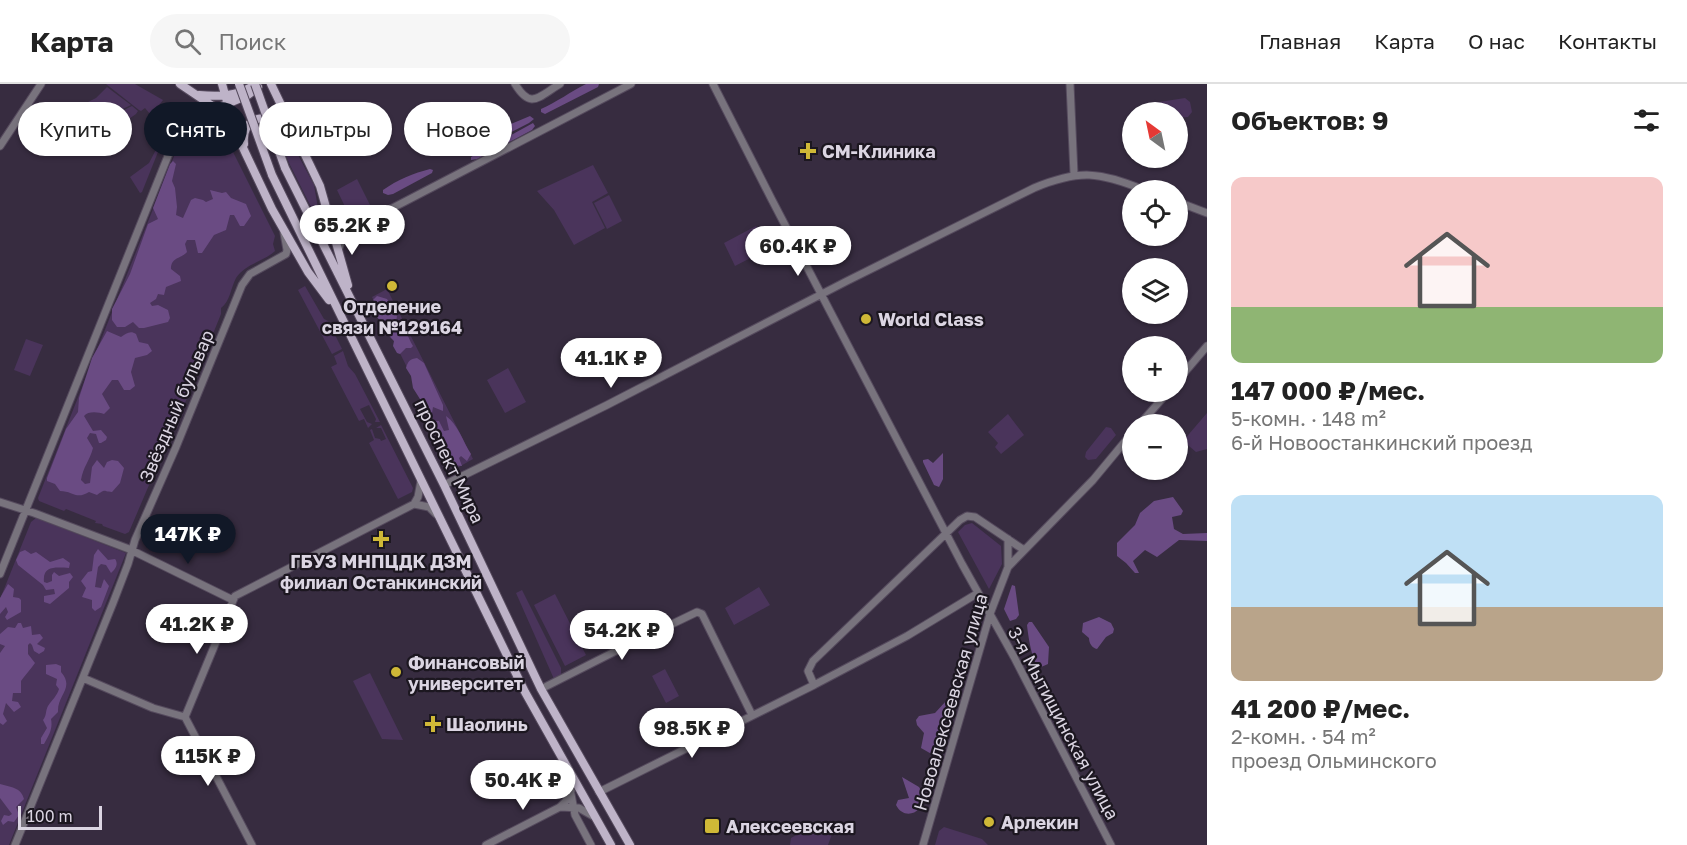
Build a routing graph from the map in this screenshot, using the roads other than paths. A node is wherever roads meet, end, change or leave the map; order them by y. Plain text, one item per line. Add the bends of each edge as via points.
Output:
1 (41, 84) edge
2 (180, 84) edge
3 (222, 84) edge
4 (227, 84) edge
5 (257, 84) edge
6 (271, 84) edge
7 (515, 84) edge
8 (560, 84) edge
9 (631, 84) edge
10 (713, 84) edge
11 (1070, 84) edge
12 (240, 88) edge
13 (198, 95) junction
14 (226, 100) junction
15 (208, 102) edge
16 (280, 102) edge
17 (0, 146) edge
18 (247, 155) edge
19 (168, 156) edge
20 (306, 156) edge
21 (1074, 174) junction
22 (1122, 183) edge
23 (1188, 206) edge
24 (327, 213) junction
25 (1207, 213) edge
26 (381, 214) junction
27 (284, 231) junction
28 (339, 257) junction
29 (821, 294) junction
30 (354, 305) junction
31 (342, 318) junction
32 (1207, 346) edge
33 (1188, 368) edge
34 (1159, 402) edge
35 (1149, 414) edge
36 (1122, 445) edge
37 (421, 476) junction
38 (444, 485) junction
39 (0, 502) edge
40 (414, 504) junction
41 (25, 509) junction
42 (445, 524) junction
43 (946, 533) junction
44 (1008, 539) junction
45 (1024, 550) junction
46 (133, 551) junction
47 (1008, 567) junction
48 (0, 574) edge
49 (978, 593) junction
50 (233, 600) junction
51 (990, 614) junction
52 (83, 678) junction
53 (814, 685) junction
54 (542, 689) junction
55 (752, 715) junction
56 (185, 717) junction
57 (566, 767) junction
58 (571, 791) junction
59 (599, 792) junction
60 (560, 807) junction
61 (574, 808) junction
62 (595, 817) junction
63 (15, 845) edge
64 (252, 845) edge
65 (486, 845) edge
66 (591, 845) edge
67 (611, 845) edge
68 (630, 845) edge
69 (924, 845) edge
70 (1111, 845) edge

1 - 17 street
2 - 13 main road
3 - 14 main road
4 - 12 main road via 233,91
5 - 12 main road
5 - 14 main road via 250,94
5 - 30 main road, проспект Мира, bridge via 285,168
6 - 16 main road
7 - 8 street via 522,96 534,99
9 - 26 street
10 - 29 street, 3-я Мытищинская улица
11 - 21 street
12 - 14 main road
12 - 31 main road, проспект Мира, bridge via 272,175
13 - 14 main road
13 - 15 main road
18 - 27 main road
19 - 41 street
20 - 24 main road
21 - 22 street
21 - 29 street via 1034,188
23 - 25 street
24 - 26 street via 333,224 342,228
24 - 28 main road
26 - 28 street via 343,237
27 - 31 main road
27 - 46 street, Звёздный бульвар via 286,254 250,274 242,285
28 - 30 main road
29 - 38 street
29 - 43 street, 3-я Мытищинская улица
30 - 38 main road, проспект Мира
31 - 37 main road, проспект Мира
32 - 33 street
34 - 35 street
36 - 45 street, Новоалексеевская улица
37 - 40 street
37 - 42 main road, проспект Мира
38 - 54 main road, проспект Мира
39 - 41 street
40 - 42 street via 429,507
40 - 50 street via 241,592
41 - 46 street
41 - 48 street
42 - 57 main road, проспект Мира via 525,692
43 - 44 street via 960,520 973,516
43 - 49 street, 3-я Мытищинская улица
43 - 53 street via 813,661 808,671
44 - 45 street
44 - 47 street, Новоалексеевская улица
45 - 47 street, Новоалексеевская улица
46 - 50 street
46 - 52 street, Звёздный бульвар
47 - 51 street, Новоалексеевская улица
49 - 51 street, 3-я Мытищинская улица
49 - 53 street
50 - 56 street
51 - 69 street, Новоалексеевская улица
51 - 70 street, 3-я Мытищинская улица
52 - 56 street via 153,708
52 - 63 street, Звёздный бульвар
53 - 55 street
54 - 55 street via 700,613
54 - 59 main road, проспект Мира
55 - 59 street
56 - 64 street
57 - 58 street
57 - 62 main road, проспект Мира
58 - 60 street
58 - 61 street
59 - 68 main road, проспект Мира
60 - 61 street
60 - 65 street
61 - 62 street
61 - 66 street
62 - 67 main road, проспект Мира

